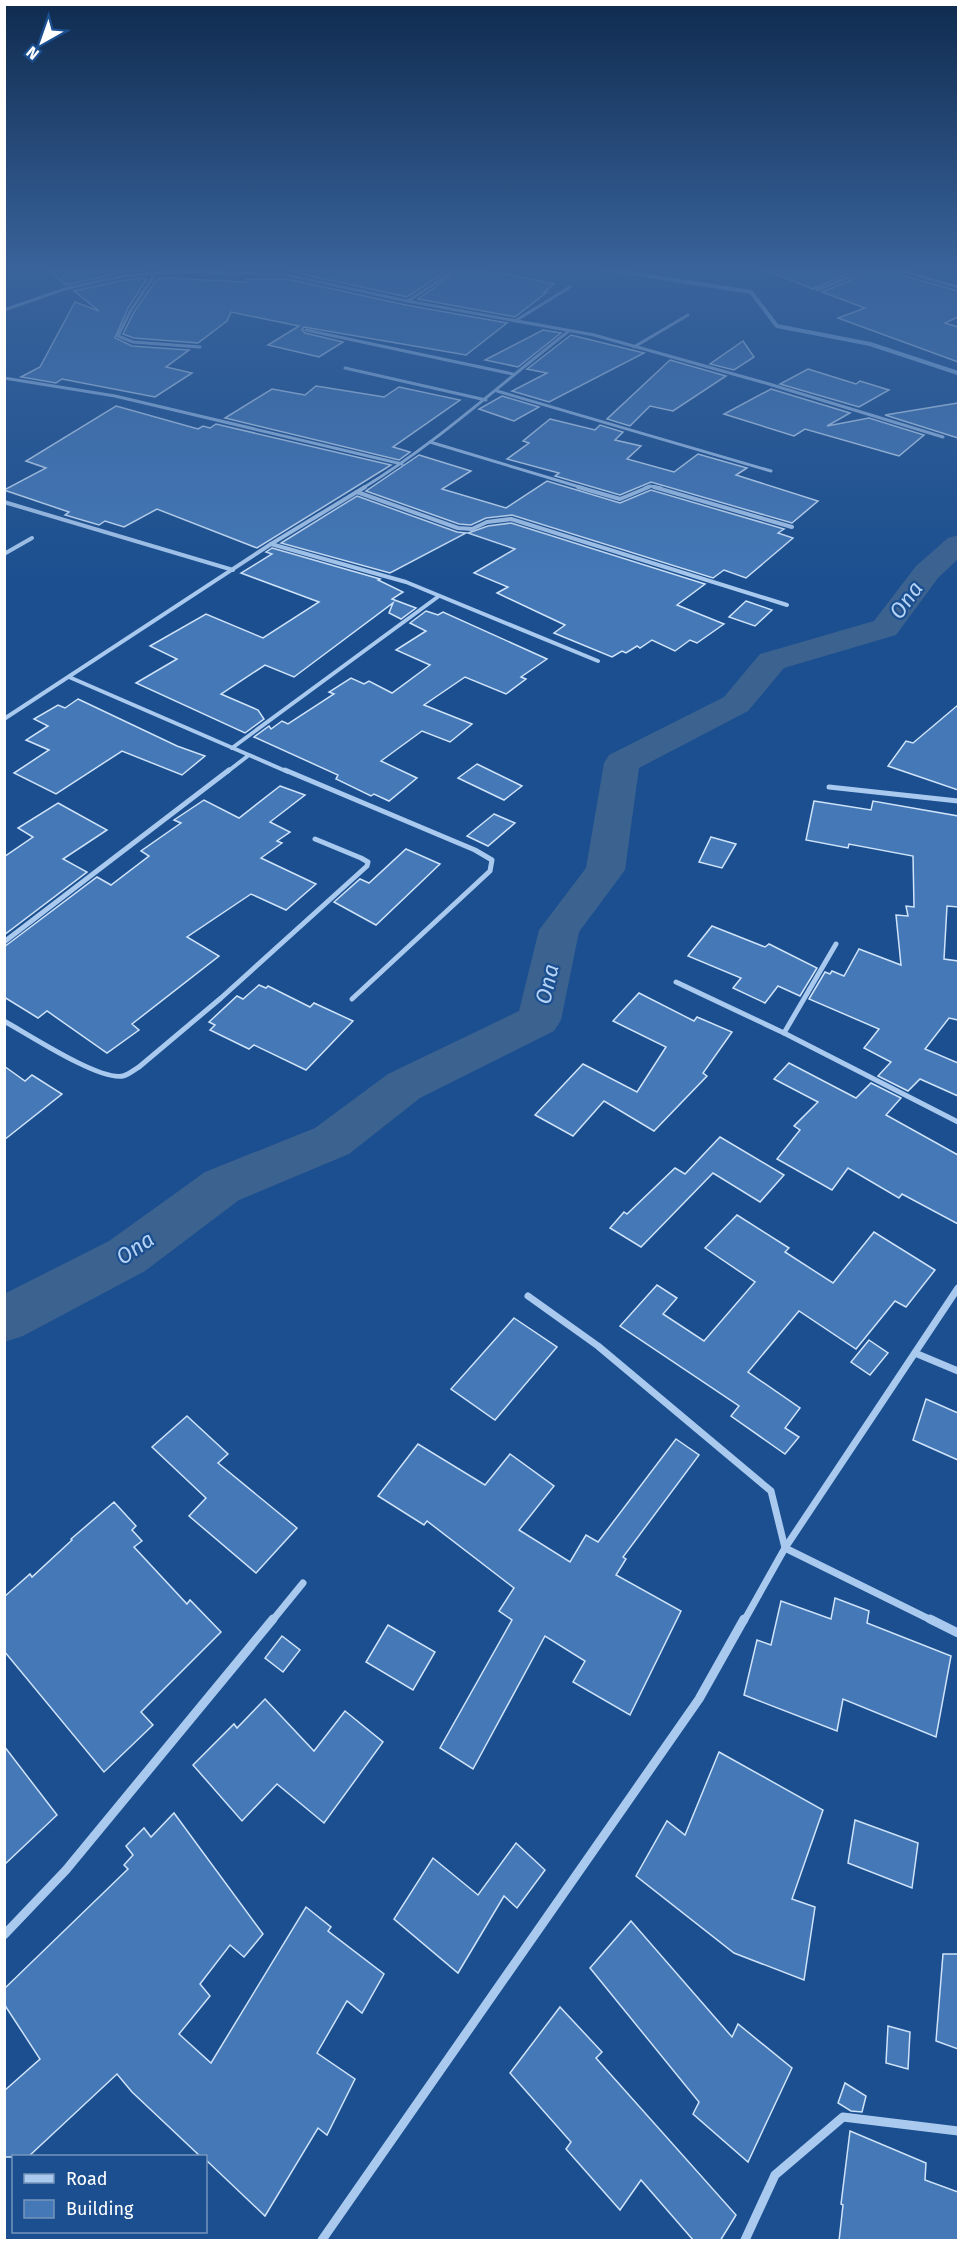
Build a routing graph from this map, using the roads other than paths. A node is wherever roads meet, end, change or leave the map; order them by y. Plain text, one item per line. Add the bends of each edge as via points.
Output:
1 (370, 374) edge
2 (513, 374) edge
3 (726, 374) edge
4 (4, 378) edge
5 (497, 391) junction
6 (486, 400) junction
7 (943, 437) dead end
8 (430, 442) junction
9 (402, 464) junction
10 (771, 471) dead end
11 (357, 492) junction
12 (4, 502) edge
13 (792, 527) dead end
14 (32, 538) dead end
15 (271, 544) junction
16 (4, 554) edge
17 (233, 570) junction
18 (439, 596) junction
19 (787, 605) dead end
20 (597, 661) dead end
21 (69, 677) junction
22 (4, 719) edge
23 (232, 748) junction
24 (249, 755) junction
25 (830, 787) dead end
26 (958, 801) edge
27 (315, 838) dead end
28 (4, 942) edge
29 (836, 944) dead end
30 (676, 982) dead end
31 (352, 999) dead end
32 (4, 1021) edge
33 (784, 1033) junction
34 (958, 1122) edge
35 (958, 1288) edge
36 (528, 1296) dead end
37 (915, 1353) junction
38 (958, 1371) edge
39 (785, 1548) junction
40 (303, 1583) dead end
41 (958, 1633) edge
42 (4, 1935) edge
43 (958, 2131) edge
44 (322, 2241) edge
45 (745, 2241) edge

1 - 6 street
2 - 5 street
3 - 7 street
4 - 9 street via 115,396
5 - 6 street
5 - 10 street
6 - 8 street
8 - 9 street
8 - 13 street via 620,499 650,486 658,487
9 - 11 street
11 - 15 street
11 - 19 street via 458,528 472,529 487,522 511,519
12 - 17 street
14 - 16 street
15 - 17 street
15 - 18 street via 406,582
17 - 21 street
18 - 20 street
18 - 23 street
21 - 22 street
21 - 23 street
23 - 24 street
24 - 28 street
24 - 31 street via 492,860 490,870
25 - 26 street
27 - 32 street via 361,858 368,866 220,999 124,1076 91,1069
29 - 33 street
30 - 33 street
33 - 34 street
35 - 37 street
36 - 39 street via 598,1346 771,1491
37 - 38 street
37 - 39 street
39 - 41 street
39 - 44 street via 699,1700
40 - 42 street via 66,1870
43 - 45 street via 843,2117 775,2175

